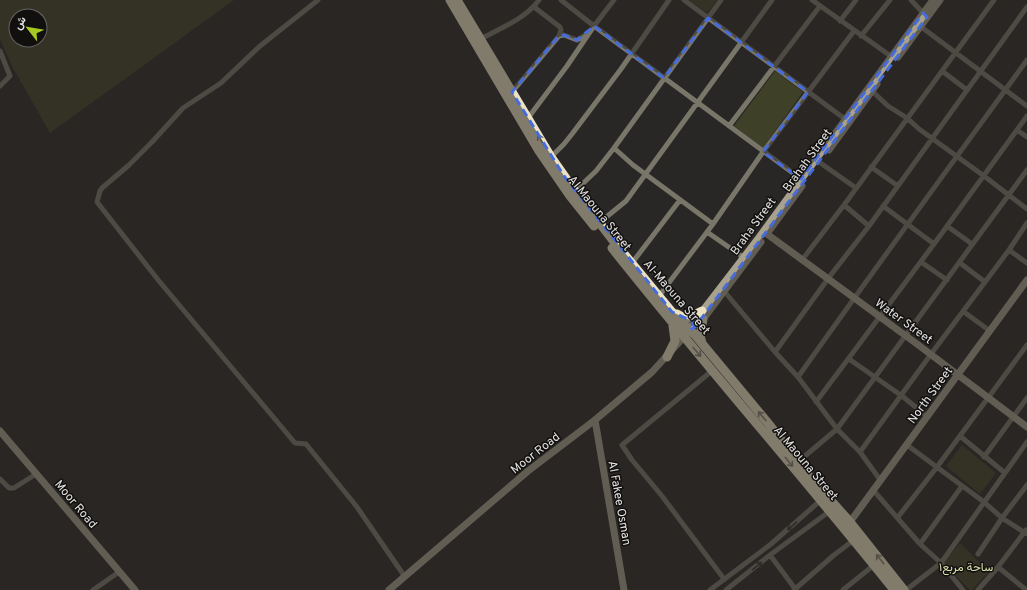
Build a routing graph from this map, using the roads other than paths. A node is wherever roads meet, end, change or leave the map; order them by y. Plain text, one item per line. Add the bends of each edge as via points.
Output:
1 (318, 0) edge
2 (450, 0) edge
3 (457, 0) edge
4 (539, 0) edge
5 (561, 0) edge
6 (614, 0) edge
7 (669, 0) edge
8 (684, 0) edge
9 (721, 0) edge
10 (772, 0) edge
11 (812, 0) edge
12 (856, 0) edge
13 (890, 0) edge
14 (911, 0) edge
15 (933, 0) edge
16 (940, 0) edge
17 (994, 0) edge
18 (820, 6) junction
19 (534, 7) junction
20 (1027, 7) edge
21 (925, 15) junction
22 (708, 18) junction
23 (840, 21) junction
24 (594, 26) junction
25 (920, 26) junction
26 (854, 31) junction
27 (590, 32) junction
28 (559, 36) junction
29 (861, 36) junction
30 (480, 39) junction
31 (741, 43) junction
32 (0, 51) edge
33 (956, 52) junction
34 (631, 54) junction
35 (892, 57) junction
36 (1027, 60) edge
37 (774, 67) junction
38 (942, 71) junction
39 (980, 72) junction
40 (664, 78) junction
41 (0, 86) edge
42 (967, 90) junction
43 (1006, 90) junction
44 (872, 91) junction
45 (512, 92) junction
46 (808, 92) junction
47 (698, 103) junction
48 (1027, 106) edge
49 (1027, 116) edge
50 (528, 118) junction
51 (907, 118) junction
52 (845, 119) junction
53 (729, 126) junction
54 (1017, 130) junction
55 (1027, 137) edge
56 (932, 139) junction
57 (614, 148) junction
58 (763, 152) junction
59 (551, 157) junction
60 (958, 157) junction
61 (819, 162) junction
62 (871, 167) junction
63 (1027, 170) edge
64 (646, 174) junction
65 (984, 176) junction
66 (801, 179) junction
67 (898, 186) junction
68 (856, 188) junction
69 (575, 191) junction
70 (1008, 195) junction
71 (680, 200) junction
72 (844, 205) junction
73 (883, 206) junction
74 (1027, 210) edge
75 (599, 223) junction
76 (1027, 223) edge
77 (713, 224) junction
78 (908, 225) junction
79 (869, 226) junction
80 (947, 226) junction
81 (708, 232) junction
82 (767, 234) junction
83 (934, 244) junction
84 (972, 244) junction
85 (1009, 250) junction
86 (743, 257) junction
87 (802, 260) junction
88 (921, 262) junction
89 (632, 263) junction
90 (960, 263) junction
91 (1027, 263) edge
92 (828, 279) junction
93 (947, 280) junction
94 (1027, 280) edge
95 (985, 282) junction
96 (724, 291) junction
97 (659, 296) junction
98 (853, 298) junction
99 (672, 312) junction
100 (964, 312) junction
101 (703, 315) junction
102 (880, 317) junction
103 (673, 325) junction
104 (990, 332) junction
105 (687, 334) junction
106 (906, 336) junction
107 (1027, 344) edge
108 (703, 346) junction
109 (775, 352) junction
110 (931, 354) junction
111 (667, 357) junction
112 (850, 358) junction
113 (713, 370) junction
114 (958, 376) junction
115 (798, 377) junction
116 (875, 377) junction
117 (902, 396) junction
118 (987, 398) junction
119 (1027, 398) edge
120 (816, 402) junction
121 (928, 417) junction
122 (1013, 417) junction
123 (595, 420) junction
124 (1027, 427) edge
125 (837, 429) junction
126 (0, 431) edge
127 (960, 436) junction
128 (1027, 442) edge
129 (908, 445) junction
130 (860, 452) junction
131 (984, 457) junction
132 (799, 461) junction
133 (937, 467) junction
134 (1004, 473) junction
135 (36, 474) junction
136 (0, 479) edge
137 (807, 479) junction
138 (881, 481) junction
139 (1027, 485) edge
140 (962, 486) junction
141 (874, 490) junction
142 (821, 500) junction
143 (984, 502) junction
144 (830, 511) junction
145 (898, 517) junction
146 (1002, 518) junction
147 (850, 522) junction
148 (1026, 532) edge
149 (854, 540) junction
150 (920, 544) junction
151 (978, 554) dead end
152 (770, 555) junction
153 (941, 563) junction
154 (874, 565) junction
155 (998, 567) junction
156 (119, 572) junction
157 (404, 577) junction
158 (724, 579) junction
159 (1026, 588) edge
160 (93, 590) edge
161 (135, 590) edge
162 (389, 590) edge
163 (624, 590) edge
164 (711, 590) edge
165 (726, 590) edge
166 (795, 590) edge
167 (842, 590) edge
168 (894, 590) edge
169 (905, 590) edge
170 (963, 590) edge
171 (978, 590) edge

1 - 157 street via 260,46 221,83 183,108 129,165 102,188 97,202 294,443 306,444 357,507
2 - 103 highway, Al Maouna Street via 558,180
3 - 30 highway, Al-Maouna Street
4 - 19 street
5 - 24 street
6 - 24 street
7 - 34 street
8 - 22 street
9 - 22 street
10 - 31 street
11 - 18 street
12 - 23 street
13 - 29 street
14 - 21 street
15 - 21 street, Braha Street
16 - 21 street, Brahah Street
17 - 33 street
18 - 23 street
18 - 37 street
19 - 28 street via 560,27
19 - 30 street via 513,22
20 - 39 street
21 - 25 street, Brahah Street
21 - 35 street, Braha Street
22 - 31 street
22 - 40 street
23 - 26 street
24 - 27 street
24 - 34 street
25 - 33 street
25 - 44 street, Brahah Street
26 - 29 street
26 - 46 street
27 - 28 street via 577,40 564,35
27 - 50 street
28 - 45 street
29 - 35 street
30 - 45 highway, Al-Maouna Street
31 - 37 street
31 - 47 street
32 - 41 street via 10,76
33 - 38 street
33 - 39 street
34 - 40 street
34 - 59 street via 564,144
35 - 52 street, Braha Street
36 - 43 street
37 - 46 street
37 - 53 street
38 - 42 street
38 - 51 street
39 - 42 street
39 - 43 street
40 - 47 street
40 - 57 street
42 - 56 street
43 - 48 street
43 - 60 street
44 - 51 street via 888,106
44 - 61 street, Brahah Street
45 - 50 highway, Al-Maouna Street
46 - 52 street
46 - 58 street
47 - 53 street
47 - 64 street
49 - 54 street
59 -> 50 highway, Al-Maouna Street
51 - 56 street
51 - 62 street
52 - 66 street, Braha Street
53 - 58 street
54 - 55 street
54 - 65 street
56 - 60 street
56 - 67 street
57 - 64 street
57 - 69 street via 596,171
58 - 66 street
58 - 77 street
59 - 69 highway, Al-Maouna Street
60 - 65 street
60 - 78 street
61 - 68 street
61 - 82 street, Brahah Street
62 - 67 street
62 - 68 street
63 - 70 street
64 - 71 street
64 - 75 street via 624,204
65 - 70 street
65 - 80 street
66 - 86 street, Braha Street
67 - 73 street
68 - 72 street
69 - 75 highway, Al-Maouna Street
70 - 74 street
70 - 84 street
71 - 77 street
71 - 89 street
72 - 79 street
72 - 87 street
73 - 78 street
73 - 79 street
75 - 89 highway, Al-Maouna Street
76 - 85 street
77 - 81 street
78 - 83 street
78 - 98 street
79 - 92 street
80 - 83 street
80 - 84 street
81 - 86 street
81 - 97 street
82 - 87 street, Water Street
82 - 96 street, Brahah Street
83 - 88 street
84 - 90 street
85 - 91 street
85 - 95 street
86 - 101 street, Braha Street
87 - 92 street, Water Street
88 - 93 street
88 - 102 street
89 - 97 highway, Al-Maouna Street
90 - 93 street
90 - 95 street
92 - 98 street, Water Street
92 - 109 street
93 - 106 street
94 - 104 street, North Street
95 - 100 street
96 - 101 street, Brahah Street
96 - 109 street
97 - 99 highway, Al-Maouna Street
98 - 102 street, Water Street
98 - 115 street
99 - 101 highway via 685,318
99 - 105 highway, Al-Maouna Street
100 - 104 street
100 - 110 street
101 - 105 street, Brahah Street
101 - 108 highway via 700,336
102 - 106 street, Water Street
102 - 112 street
103 - 105 highway, Al Maouna Street
103 - 111 highway via 676,341
104 - 114 street, North Street
105 - 108 highway, Al-Maouna Street
105 - 111 street, Moor Road
105 -> 113 highway, Al Maouna Street
106 - 110 street, Water Street
106 - 116 street
107 - 118 street
132 -> 108 highway, Al-Maouna Street
109 - 115 street
110 - 114 street, Water Street
110 - 117 street
111 - 123 street, Moor Road
112 - 116 street
112 - 120 street
113 -> 137 highway, Al Maouna Street
113 - 158 street via 622,445
114 - 118 street, Water Street
114 - 121 street, North Street
115 - 120 street
116 - 117 street
116 - 125 street
117 - 121 street
117 - 130 street
118 - 122 street, Water Street
118 - 127 street
119 - 122 street
120 - 125 street
121 - 129 street, North Street
122 - 124 street, Water Street
122 - 131 street
123 - 157 street, Moor Road via 528,471
123 - 163 street, Al Fakee Osman
125 - 130 street
125 - 132 street
126 - 135 street, Moor Road
127 - 131 street
127 - 133 street
128 - 134 street
129 - 133 street
129 - 138 street, North Street
130 - 138 street
131 - 134 street
132 - 137 highway, Al-Maouna Street
133 - 140 street
133 - 145 street
134 - 143 street
135 - 136 street via 14,488 9,488
135 - 156 street, Moor Road
137 - 142 highway, Al Maouna Street
137 - 147 highway, Al-Maouna Street
138 - 141 street, North Street
139 - 146 street
140 - 143 street
140 - 150 street
141 - 145 street
141 - 147 street, North Street
142 - 144 highway, Al Maouna Street
142 -> 158 street via 771,544
143 - 146 street
143 - 153 street
144 - 149 highway, Al Maouna Street
144 - 152 street
145 - 150 street
146 - 148 street
146 - 151 street
169 -> 147 highway, Al-Maouna Street
148 - 155 street
149 - 154 highway, Al Maouna Street
149 - 166 street
150 - 153 street
165 -> 152 street
152 - 166 street
153 - 169 street
153 - 170 street
154 - 167 street
154 - 168 highway, Al Maouna Street
155 - 159 street
155 - 171 street
156 - 160 street
156 - 161 street, Moor Road
157 - 162 street, Moor Road
158 - 164 street

